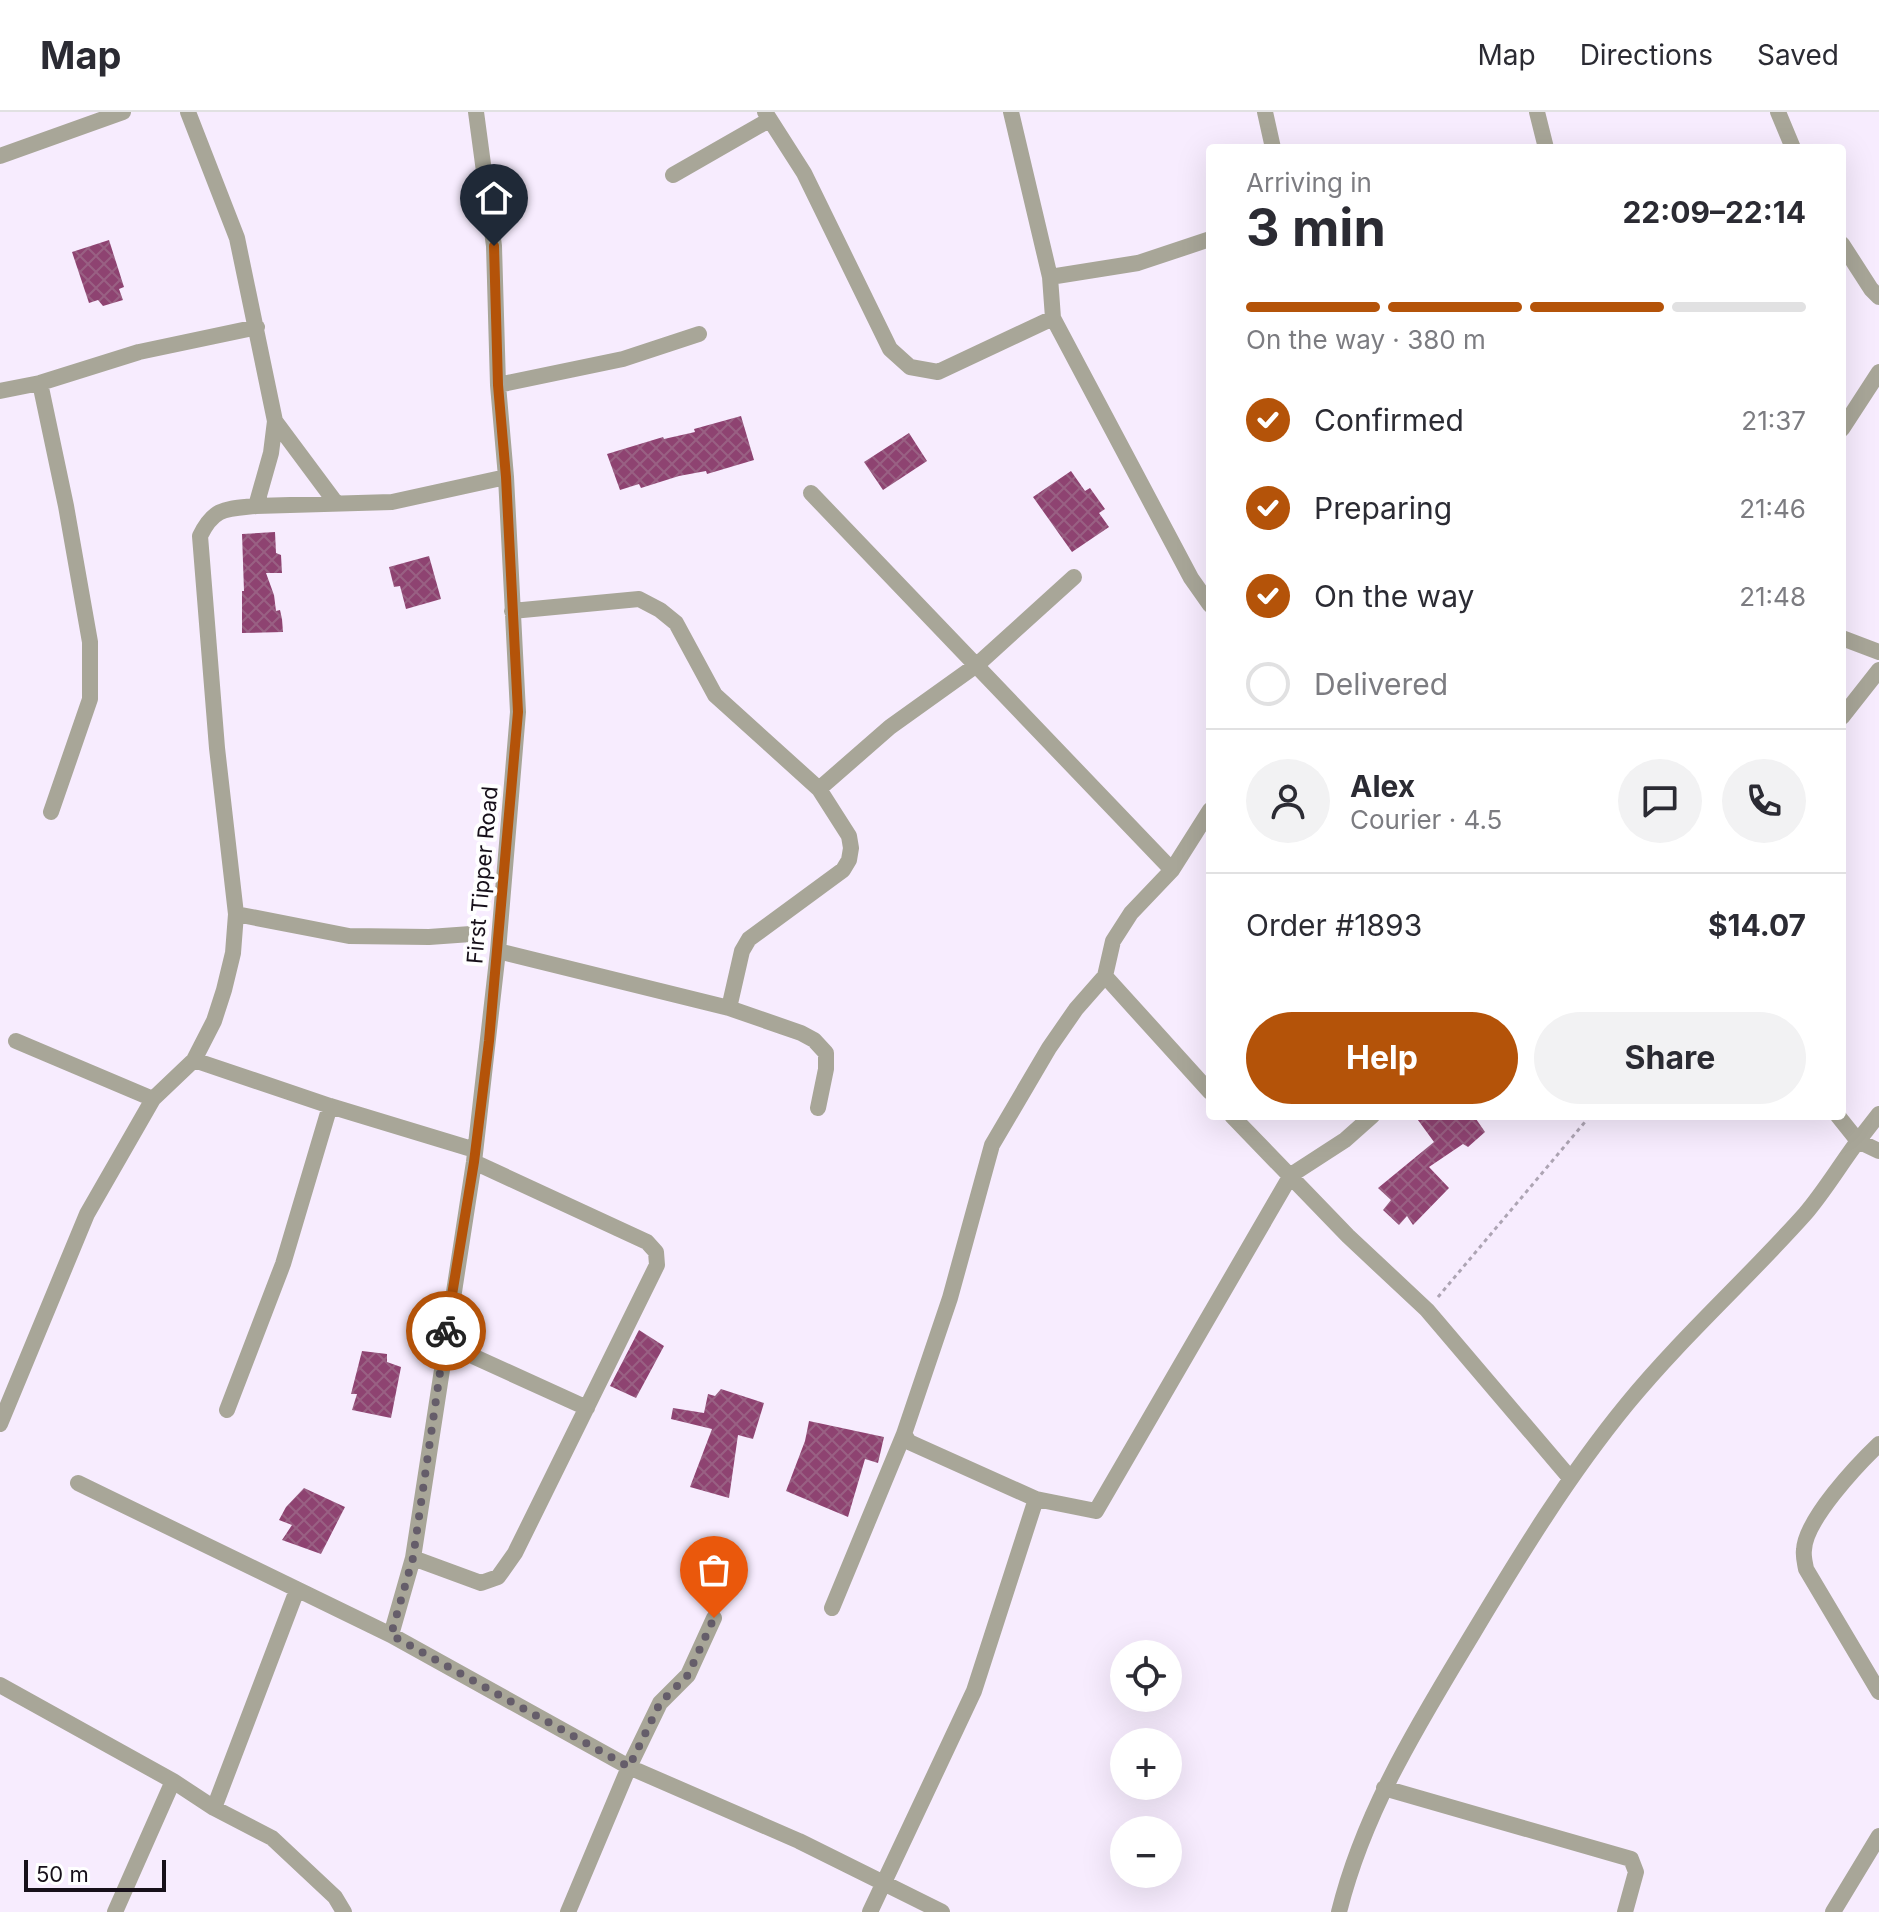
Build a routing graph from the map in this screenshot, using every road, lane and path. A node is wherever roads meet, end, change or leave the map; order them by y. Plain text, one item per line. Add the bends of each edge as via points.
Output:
1 (123, 112) edge
2 (188, 112) edge
3 (476, 112) edge
4 (1011, 112) edge
5 (1265, 112) edge
6 (1537, 112) edge
7 (1778, 112) edge
8 (767, 116) edge
9 (1272, 144) edge
10 (1545, 144) edge
11 (1791, 144) edge
12 (0, 156) edge
13 (673, 175) dead end
14 (1206, 240) edge
15 (1846, 250) edge
16 (1050, 277) junction
17 (1879, 297) edge
18 (1053, 318) junction
19 (257, 327) junction
20 (699, 334) dead end
21 (1879, 372) edge
22 (40, 383) junction
23 (498, 385) junction
24 (0, 391) edge
25 (275, 421) junction
26 (1846, 423) edge
27 (506, 477) junction
28 (811, 493) dead end
29 (336, 503) junction
30 (256, 506) junction
31 (1074, 577) dead end
32 (1206, 599) edge
33 (512, 611) junction
34 (1846, 640) edge
35 (1879, 652) edge
36 (978, 664) junction
37 (1879, 670) edge
38 (1846, 708) edge
39 (819, 789) junction
40 (51, 812) dead end
41 (1206, 820) edge
42 (1172, 870) junction
43 (236, 914) junction
44 (471, 934) dead end
45 (498, 951) junction
46 (1105, 976) junction
47 (729, 1008) junction
48 (16, 1041) dead end
49 (194, 1060) junction
50 (1206, 1088) edge
51 (153, 1099) junction
52 (330, 1106) junction
53 (818, 1108) dead end
54 (1879, 1114) edge
55 (1236, 1120) edge
56 (1368, 1120) edge
57 (1587, 1120) edge
58 (1841, 1120) edge
59 (1858, 1141) junction
60 (1879, 1151) edge
61 (474, 1156) junction
62 (1291, 1175) junction
63 (1427, 1310) junction
64 (444, 1343) junction
65 (587, 1408) junction
66 (227, 1410) dead end
67 (0, 1424) edge
68 (904, 1434) junction
69 (1879, 1444) edge
70 (1570, 1478) junction
71 (78, 1483) dead end
72 (1036, 1499) junction
73 (413, 1558) junction
74 (297, 1590) junction
75 (832, 1608) dead end
76 (714, 1618) dead end
77 (391, 1635) junction
78 (0, 1685) edge
79 (1879, 1692) edge
80 (629, 1767) junction
81 (173, 1781) junction
82 (1384, 1788) junction
83 (214, 1808) junction
84 (1879, 1836) edge
85 (884, 1885) junction
86 (115, 1912) edge
87 (344, 1912) edge
88 (568, 1912) edge
89 (870, 1912) edge
90 (942, 1912) edge
91 (1339, 1912) edge
92 (1625, 1912) edge
93 (1833, 1912) edge

1 - 12 street
2 - 19 street via 237,238
3 - 23 street, First Tipper Road via 494,246
4 - 16 street
5 - 9 street
6 - 10 street
7 - 11 street
8 - 13 street
8 - 18 street via 804,173 890,349 910,367 938,372
14 - 16 street via 1138,263
15 - 17 street
16 - 18 street
18 - 32 street
19 - 22 street via 139,352
19 - 25 street
20 - 23 street via 623,359
21 - 26 street
22 - 24 street
22 - 40 street via 90,642 90,699
23 - 27 street, First Tipper Road
25 - 29 street
25 - 30 street
27 - 29 street via 392,502
27 - 33 street, First Tipper Road
28 - 36 street
29 - 30 street
30 - 43 street via 222,509 208,519 200,536
31 - 36 street
33 - 39 street via 639,599 660,610 676,623 715,695
33 - 45 street, First Tipper Road via 518,712
34 - 35 street
36 - 39 street via 890,727
36 - 42 street
37 - 38 street
39 - 47 street via 849,836 849,860 843,870 749,939
41 - 42 street
42 - 46 street via 1131,913 1113,941
43 - 44 street via 349,936
43 - 49 street via 224,990
45 - 47 street
45 - 61 street, First Tipper Road
46 - 50 street
46 - 68 street via 1049,1048 992,1145 950,1298
47 - 53 street via 801,1033 826,1053
48 - 51 street
49 - 51 street
49 - 52 street
51 - 67 street via 87,1214
52 - 61 street
52 - 66 street via 283,1264
54 - 59 street
55 - 62 street
56 - 62 street
57 - 63 path
58 - 59 street
59 - 60 street
59 - 70 street via 1807,1211 1628,1403
61 - 64 street, First Tipper Road
61 - 65 street via 647,1242 656,1252 657,1265
62 - 63 street
62 - 72 street via 1096,1511
63 - 70 street
64 - 65 street
64 - 73 street, First Tipper Road
65 - 73 street via 498,1577 481,1583
68 - 72 street via 909,1442
68 - 75 street
69 - 79 street via 1849,1473 1811,1528 1803,1549 1806,1569
70 - 82 street
71 - 74 street
72 - 85 street via 974,1691
73 - 77 street, First Tipper Road
74 - 77 street
74 - 83 street
76 - 80 street via 688,1675 660,1703
77 - 80 street
78 - 81 street
80 - 85 street via 799,1841
80 - 88 street
81 - 83 street
81 - 86 street
82 - 91 street
82 - 92 street via 1631,1859 1636,1872
83 - 87 street via 272,1838 335,1897
84 - 93 street
85 - 89 street
85 - 90 street

